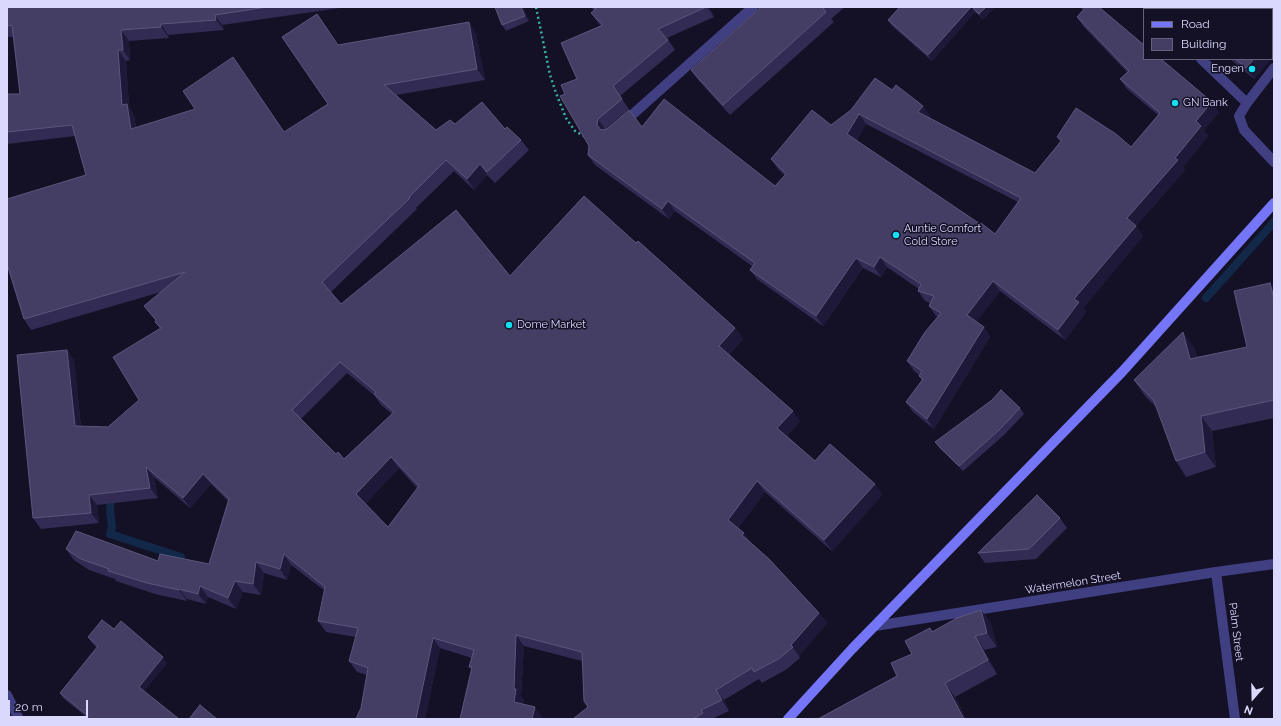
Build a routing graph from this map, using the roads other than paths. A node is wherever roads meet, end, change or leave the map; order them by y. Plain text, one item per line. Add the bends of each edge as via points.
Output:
1 (753, 7) edge
2 (1202, 60) edge
3 (1274, 68) edge
4 (1247, 104) junction
5 (610, 134) edge
6 (1274, 162) edge
7 (1274, 203) edge
8 (1274, 564) edge
9 (1216, 572) junction
10 (875, 626) junction
11 (7, 695) edge
12 (19, 719) edge
13 (788, 719) edge
14 (1235, 719) edge

1 - 5 street
2 - 4 street
3 - 4 street
4 - 6 street via 1239,116 1244,130
7 - 10 main road via 1122,372
8 - 9 street, Watermelon Street
9 - 10 street, Watermelon Street
9 - 14 street, Palm Street
10 - 13 main road
11 - 12 street

